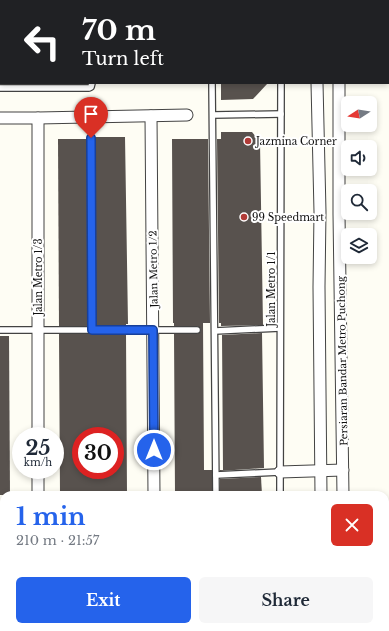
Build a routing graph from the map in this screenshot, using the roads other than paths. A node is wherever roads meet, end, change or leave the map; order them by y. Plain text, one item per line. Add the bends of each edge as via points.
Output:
1 (92, 84) edge
2 (212, 84) edge
3 (281, 84) edge
4 (317, 84) edge
5 (339, 84) edge
6 (32, 86) edge
7 (62, 86) edge
8 (0, 88) edge
9 (281, 114) junction
10 (187, 115) dead end
11 (213, 115) junction
12 (151, 116) junction
13 (0, 118) edge
14 (38, 118) junction
15 (91, 138) dead end
16 (280, 328) junction
17 (0, 330) edge
18 (38, 330) junction
19 (92, 330) junction
20 (153, 330) junction
21 (197, 330) dead end
22 (215, 331) junction
23 (38, 427) edge
24 (321, 470) junction
25 (343, 470) junction
26 (280, 472) junction
27 (216, 475) junction
28 (38, 479) edge
29 (38, 491) edge
30 (154, 491) edge
31 (216, 491) edge
32 (280, 491) edge
33 (321, 491) edge
34 (343, 491) edge
35 (153, 631) edge
36 (201, 631) edge

1 - 7 lane via 89,88
2 - 11 lane
3 - 9 lane, Jalan Metro 1/1
4 - 24 street
5 - 25 street, Persiaran Bandar Metro Puchong
6 - 7 lane
6 - 8 lane
9 - 11 lane
9 - 16 lane, Jalan Metro 1/1
10 - 12 street
11 - 22 lane
12 - 14 street
12 - 20 street, Jalan Metro 1/2
13 - 14 street
14 - 18 street, Jalan Metro 1/3
15 - 19 lane
16 - 22 lane
16 - 26 lane, Jalan Metro 1/1
17 - 18 lane
18 - 19 lane
18 - 23 street, Jalan Metro 1/3
19 - 20 lane
20 - 21 lane
20 - 30 street, Jalan Metro 1/2
22 - 27 lane
24 - 25 street
24 - 26 street
24 - 33 street
25 - 34 street, Persiaran Bandar Metro Puchong
26 - 27 lane
26 - 32 lane, Jalan Metro 1/1
27 - 31 lane
28 - 29 street
35 - 36 street

